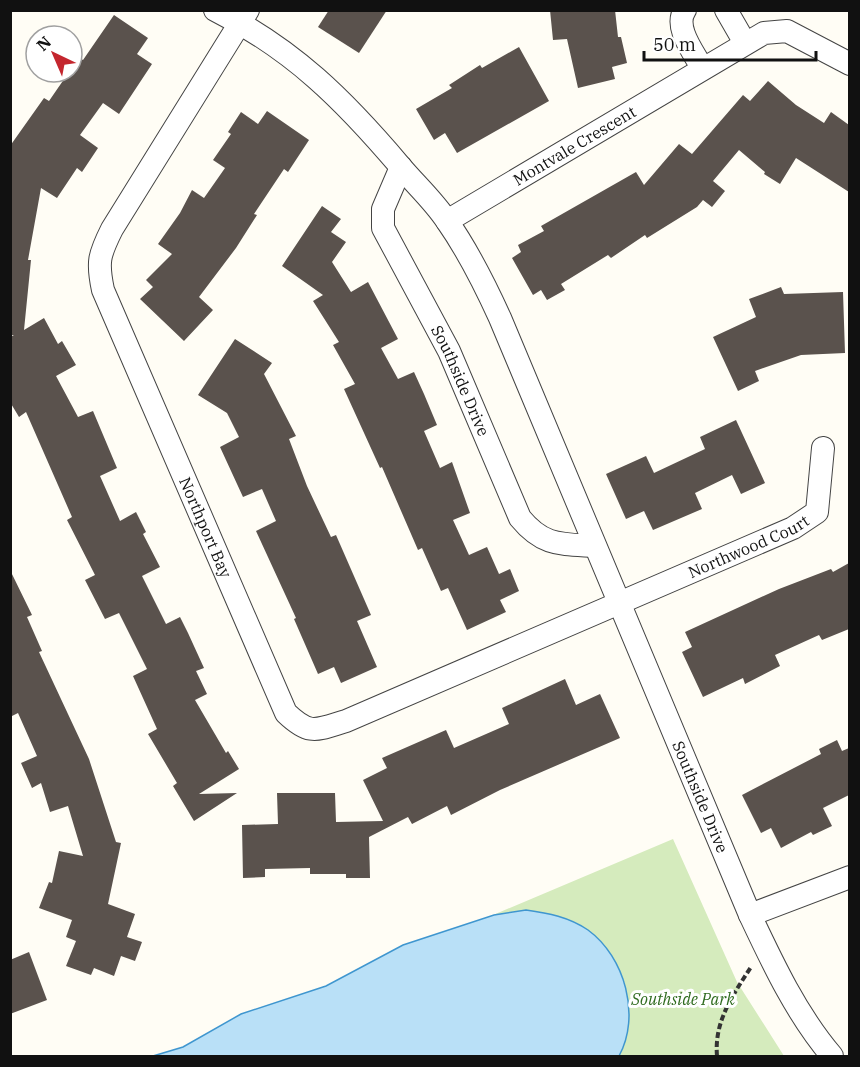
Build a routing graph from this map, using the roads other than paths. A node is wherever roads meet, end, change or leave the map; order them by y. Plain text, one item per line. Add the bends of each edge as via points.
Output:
1 (215, 10) edge
2 (685, 10) edge
3 (726, 10) edge
4 (244, 17) edge
5 (745, 43) junction
6 (849, 64) edge
7 (702, 68) junction
8 (401, 167) junction
9 (447, 221) junction
10 (823, 448) dead end
11 (594, 546) junction
12 (618, 602) junction
13 (849, 877) edge
14 (750, 915) junction
15 (832, 1056) edge

1 - 4 street, Southside Drive
2 - 7 street via 682,30
3 - 5 street
4 - 8 street, Southside Drive via 348,106
4 - 12 street, Northport Bay via 112,229 98,264 103,290 286,713 301,728 318,729 346,721
5 - 6 street, Montvale Crescent via 764,33 788,31
5 - 7 street, Montvale Crescent
7 - 9 street, Montvale Crescent
8 - 9 street, Southside Drive
8 - 11 street, Southside Drive via 383,209 383,228 449,351 520,518 532,533 551,543
9 - 11 street, Southside Drive via 500,318
10 - 12 street, Northwood Court via 817,512 793,528
11 - 12 street, Southside Drive
12 - 14 street, Southside Drive
13 - 14 street
14 - 15 street, Southside Drive via 799,1010

